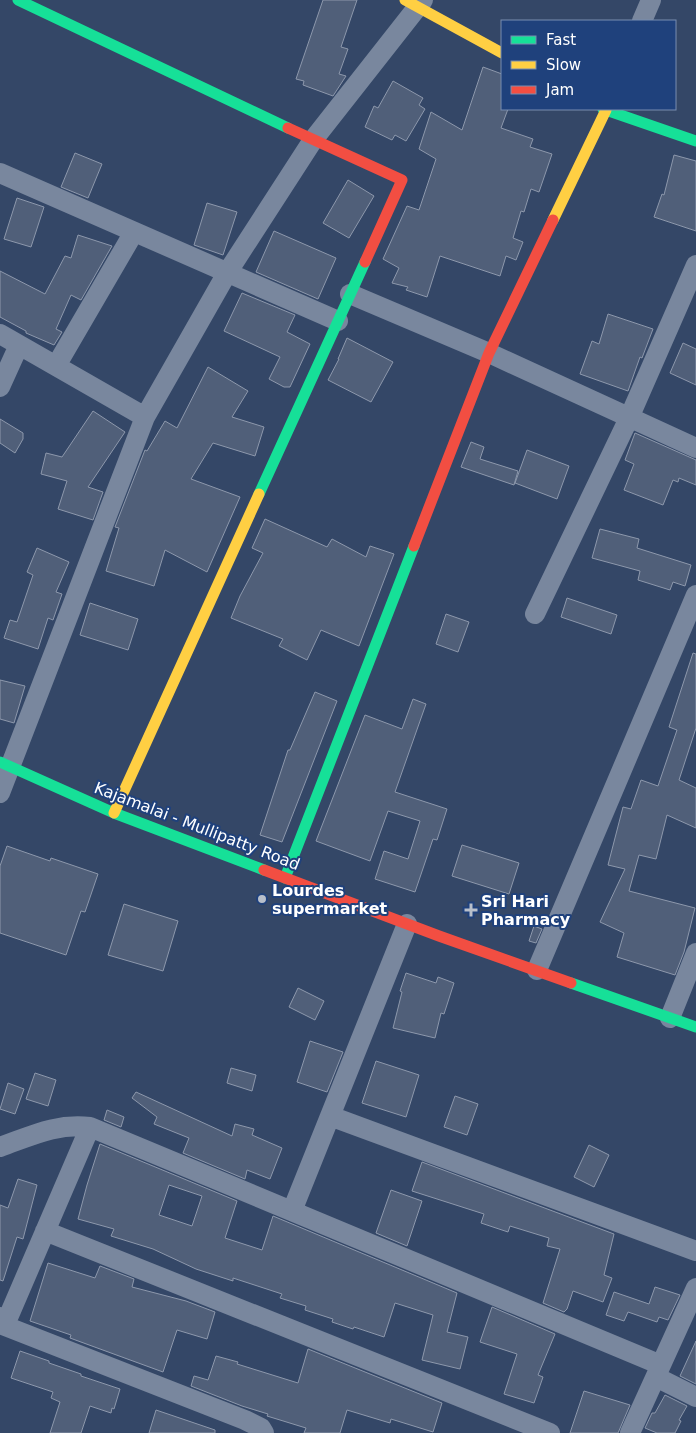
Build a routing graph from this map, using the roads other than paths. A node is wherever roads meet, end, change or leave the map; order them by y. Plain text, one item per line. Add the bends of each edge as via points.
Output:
1 (18, 0) edge
2 (651, 0) edge
3 (416, 2) edge
4 (642, 20) edge
5 (501, 52) edge
6 (605, 110) edge
7 (608, 110) edge
8 (313, 140) junction
9 (696, 142) edge
10 (0, 173) edge
11 (134, 232) junction
12 (696, 265) edge
13 (228, 273) junction
14 (350, 294) junction
15 (338, 321) junction
16 (0, 334) edge
17 (19, 345) junction
18 (489, 353) junction
19 (56, 366) junction
20 (0, 387) edge
21 (145, 417) junction
22 (629, 418) junction
23 (696, 448) edge
24 (696, 596) edge
25 (535, 614) dead end
26 (5, 764) edge
27 (0, 793) edge
28 (114, 813) junction
29 (285, 878) junction
30 (407, 924) junction
31 (696, 953) edge
32 (537, 970) junction
33 (670, 1018) junction
34 (696, 1027) edge
35 (330, 1116) junction
36 (90, 1127) junction
37 (0, 1147) edge
38 (292, 1211) junction
39 (45, 1231) junction
40 (696, 1251) edge
41 (696, 1288) edge
42 (3, 1325) edge
43 (659, 1371) junction
44 (696, 1397) edge
45 (264, 1433) edge
46 (550, 1433) edge
47 (630, 1433) edge

1 - 8 street
2 - 4 street
3 - 5 street
3 - 8 street
6 - 18 street
7 - 9 street
8 - 13 street
8 - 14 street via 402,180
10 - 11 street
11 - 13 street
11 - 19 street
12 - 22 street
13 - 15 street
13 - 21 street
14 - 15 street
14 - 18 street
15 - 28 street
16 - 17 street
17 - 19 street
17 - 20 street
18 - 22 street
18 - 29 street
19 - 21 street
21 - 26 street
22 - 23 street
22 - 25 street
24 - 32 street
26 - 27 street
26 - 28 street, Kajamalai - Mullipatty Road
28 - 29 street, Kajamalai - Mullipatty Road
29 - 30 street, Kajamalai - Mullipatty Road
30 - 32 street, Kajamalai - Mullipatty Road
30 - 35 street
31 - 33 street
32 - 33 street, Kajamalai - Mullipatty Road
33 - 34 street, Kajamalai - Mullipatty Road
35 - 38 street
35 - 40 street
36 - 37 street via 60,1126
36 - 38 street
36 - 39 street
38 - 43 street
39 - 42 street
39 - 46 street
41 - 43 street
42 - 45 street via 245,1420
43 - 44 street
43 - 47 street

